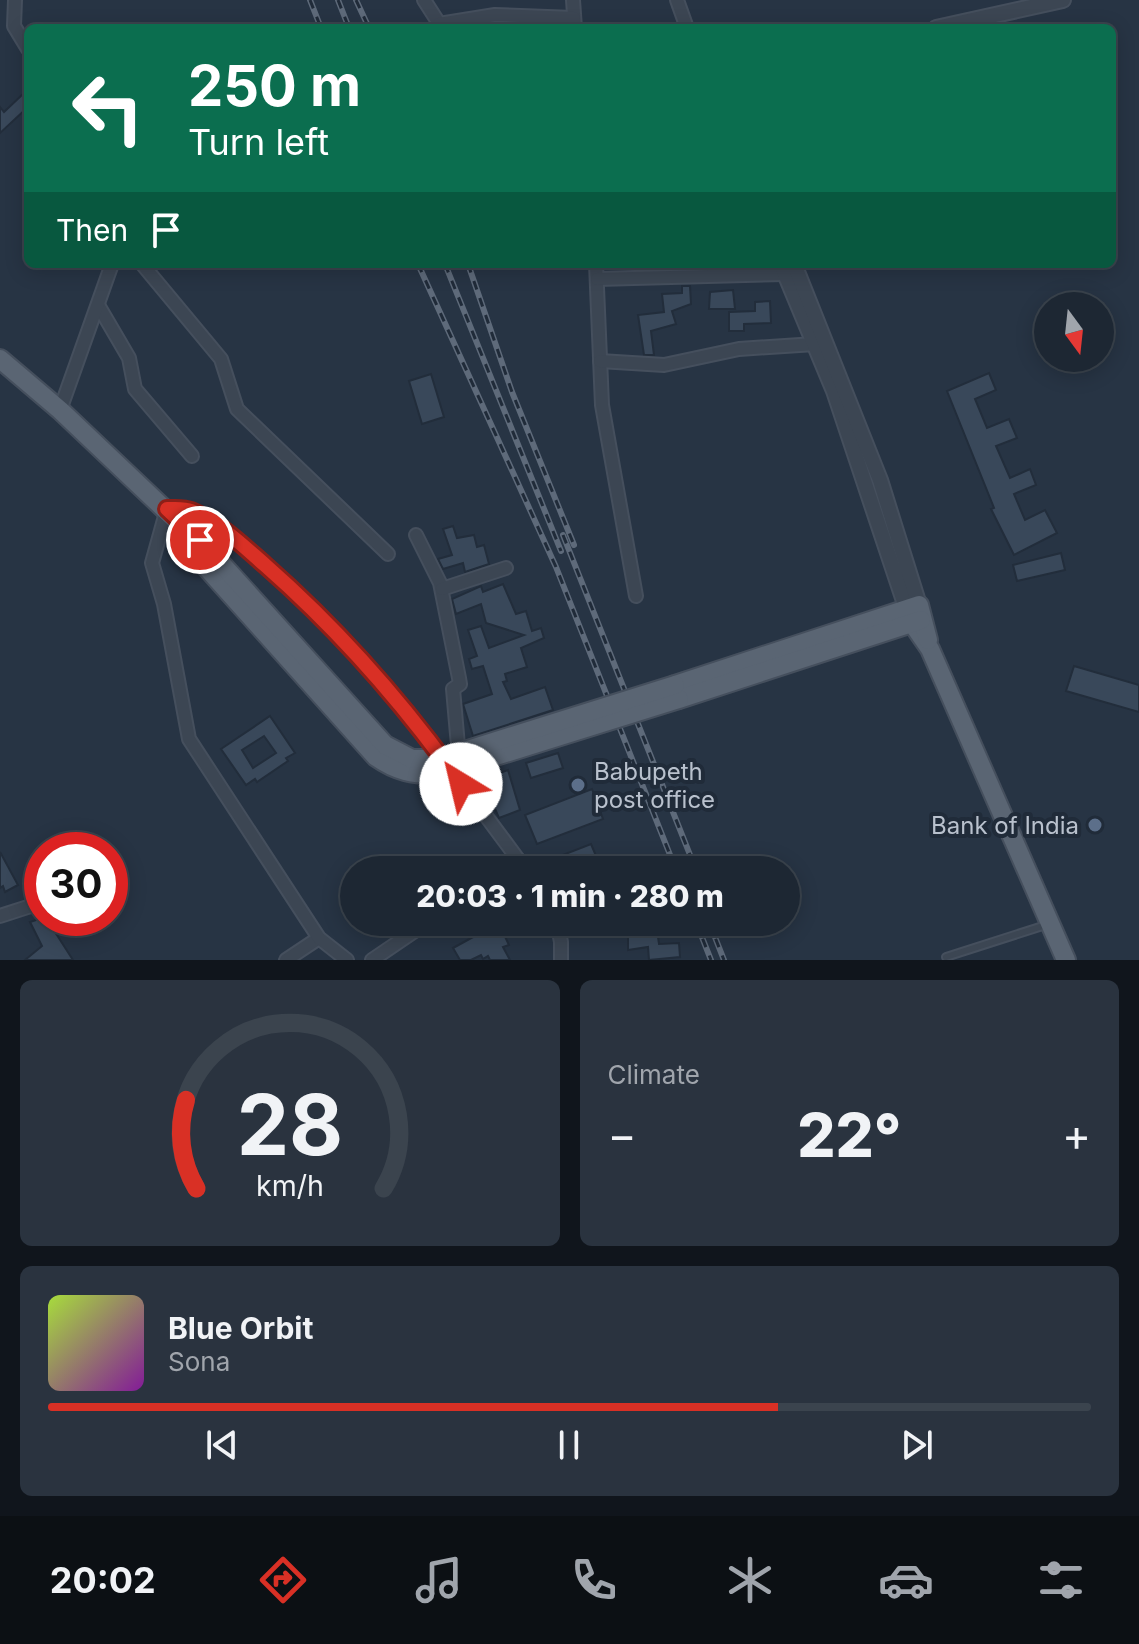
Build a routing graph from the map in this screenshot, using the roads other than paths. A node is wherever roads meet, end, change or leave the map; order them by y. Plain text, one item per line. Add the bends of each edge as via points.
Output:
1 (15, 0) edge
2 (424, 0) edge
3 (573, 0) edge
4 (677, 0) edge
5 (1063, 0) edge
6 (575, 23) edge
7 (439, 24) edge
8 (450, 24) edge
9 (686, 24) edge
10 (954, 24) edge
11 (24, 42) edge
12 (111, 268) edge
13 (145, 268) edge
14 (596, 268) edge
15 (771, 268) edge
16 (787, 268) edge
17 (787, 268) edge
18 (597, 279) junction
19 (98, 305) junction
20 (815, 344) junction
21 (0, 359) edge
22 (600, 361) junction
23 (60, 410) junction
24 (192, 456) dead end
25 (172, 515) junction
26 (416, 535) dead end
27 (388, 554) dead end
28 (506, 568) dead end
29 (442, 589) junction
30 (636, 596) dead end
31 (915, 614) junction
32 (461, 784) junction
33 (516, 856) edge
34 (24, 908) edge
35 (0, 916) edge
36 (1051, 923) junction
37 (407, 936) edge
38 (560, 936) edge
39 (319, 938) junction
40 (946, 957) dead end
41 (286, 960) edge
42 (347, 960) edge
43 (372, 960) edge
44 (561, 960) edge
45 (1066, 960) edge

1 - 11 street via 14,26
2 - 7 street
3 - 6 street
4 - 9 street
5 - 10 street
6 - 8 street via 495,15
12 - 19 street
13 - 27 street via 221,359 237,409
14 - 18 street
15 - 18 street
16 - 20 street
17 - 31 street via 880,480
18 - 22 street
19 - 23 street
19 - 24 street via 129,358 135,389
20 - 22 street via 739,349 664,365
20 - 31 street
21 - 23 main road
22 - 30 street via 603,413
23 - 25 main road
25 - 31 main road, bridge via 385,745 412,759 439,759 677,692
25 - 32 street via 188,510 227,531 297,593 370,669
25 - 39 street via 152,563 191,742
26 - 29 street
28 - 29 street
29 - 32 street via 460,684 453,689
31 - 36 main road
32 - 33 street
34 - 35 street
36 - 40 lane
36 - 45 main road
37 - 43 street
38 - 44 street
39 - 41 street
39 - 42 street

